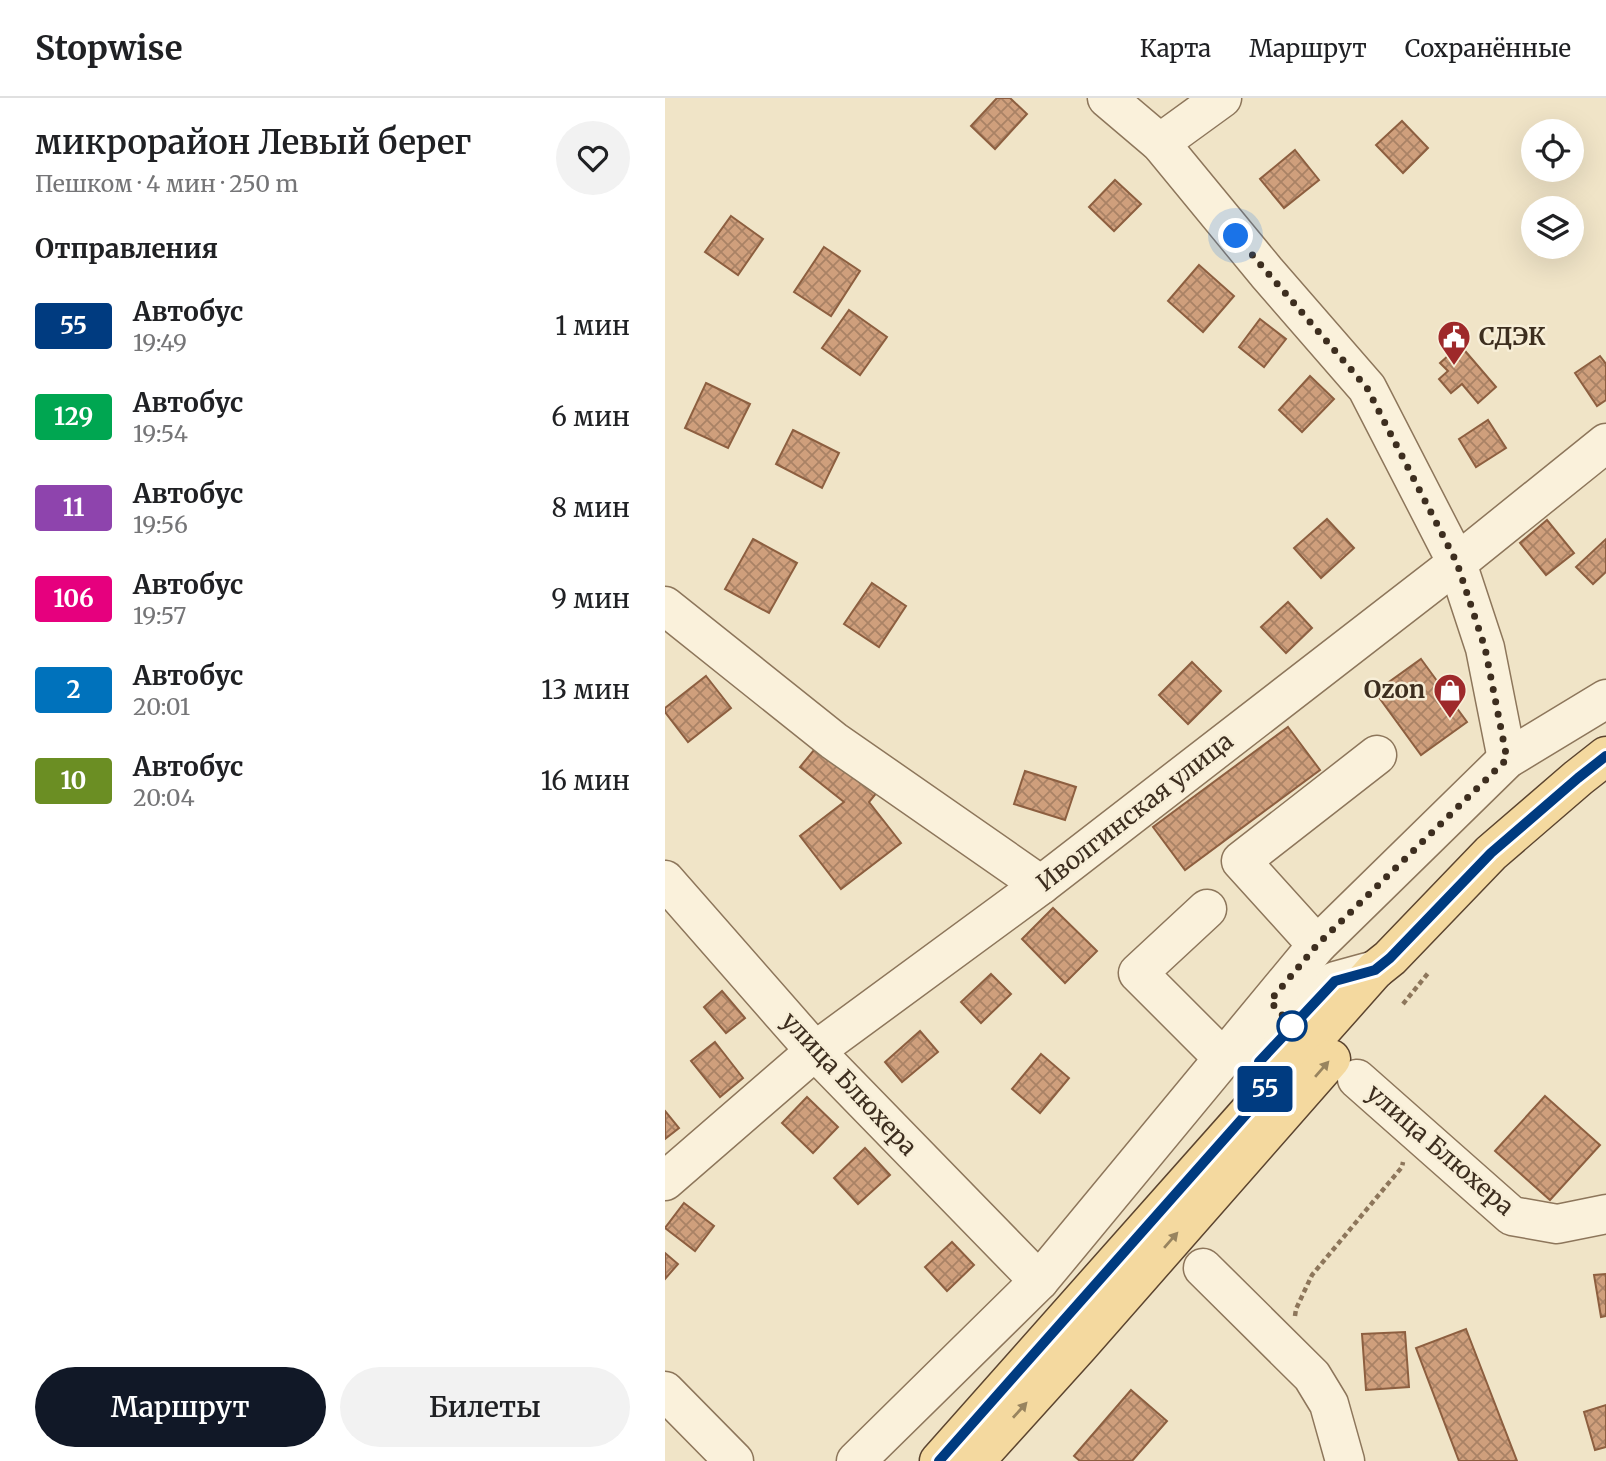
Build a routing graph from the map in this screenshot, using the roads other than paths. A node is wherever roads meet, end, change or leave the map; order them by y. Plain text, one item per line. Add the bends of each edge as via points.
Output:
1 (1107, 98) edge
2 (1221, 98) edge
3 (1160, 143) junction
4 (1606, 443) edge
5 (1457, 563) junction
6 (665, 606) edge
7 (1606, 699) edge
8 (1377, 755) dead end
9 (1606, 757) edge
10 (1507, 759) junction
11 (1606, 787) edge
12 (665, 880) edge
13 (1041, 885) junction
14 (1207, 909) dead end
15 (1317, 945) junction
16 (815, 1051) junction
17 (1223, 1058) junction
18 (1357, 1079) dead end
19 (665, 1181) edge
20 (1606, 1214) edge
21 (1203, 1268) dead end
22 (1039, 1282) junction
23 (665, 1391) edge
24 (734, 1461) edge
25 (856, 1461) edge
26 (939, 1461) edge
27 (975, 1461) edge
28 (1345, 1461) edge

1 - 3 street
2 - 3 street
3 - 5 street via 1367,388
4 - 5 street, Иволгинская улица
5 - 10 street via 1485,648
5 - 13 street, Иволгинская улица
6 - 13 street via 834,741
7 - 10 street
8 - 15 street via 1241,861
9 - 26 main road via 1491,853 1375,970
10 - 15 street
27 -> 11 main road via 1406,974 1506,871
12 - 16 street, улица Блюхера
13 - 16 street, Иволгинская улица
14 - 17 street via 1138,973
15 - 17 street
16 - 19 street, Иволгинская улица
16 - 22 street, улица Блюхера
17 - 22 street
18 - 20 street, улица Блюхера via 1512,1216 1557,1224
21 - 28 street via 1312,1376 1329,1404
22 - 25 street
23 - 24 street

